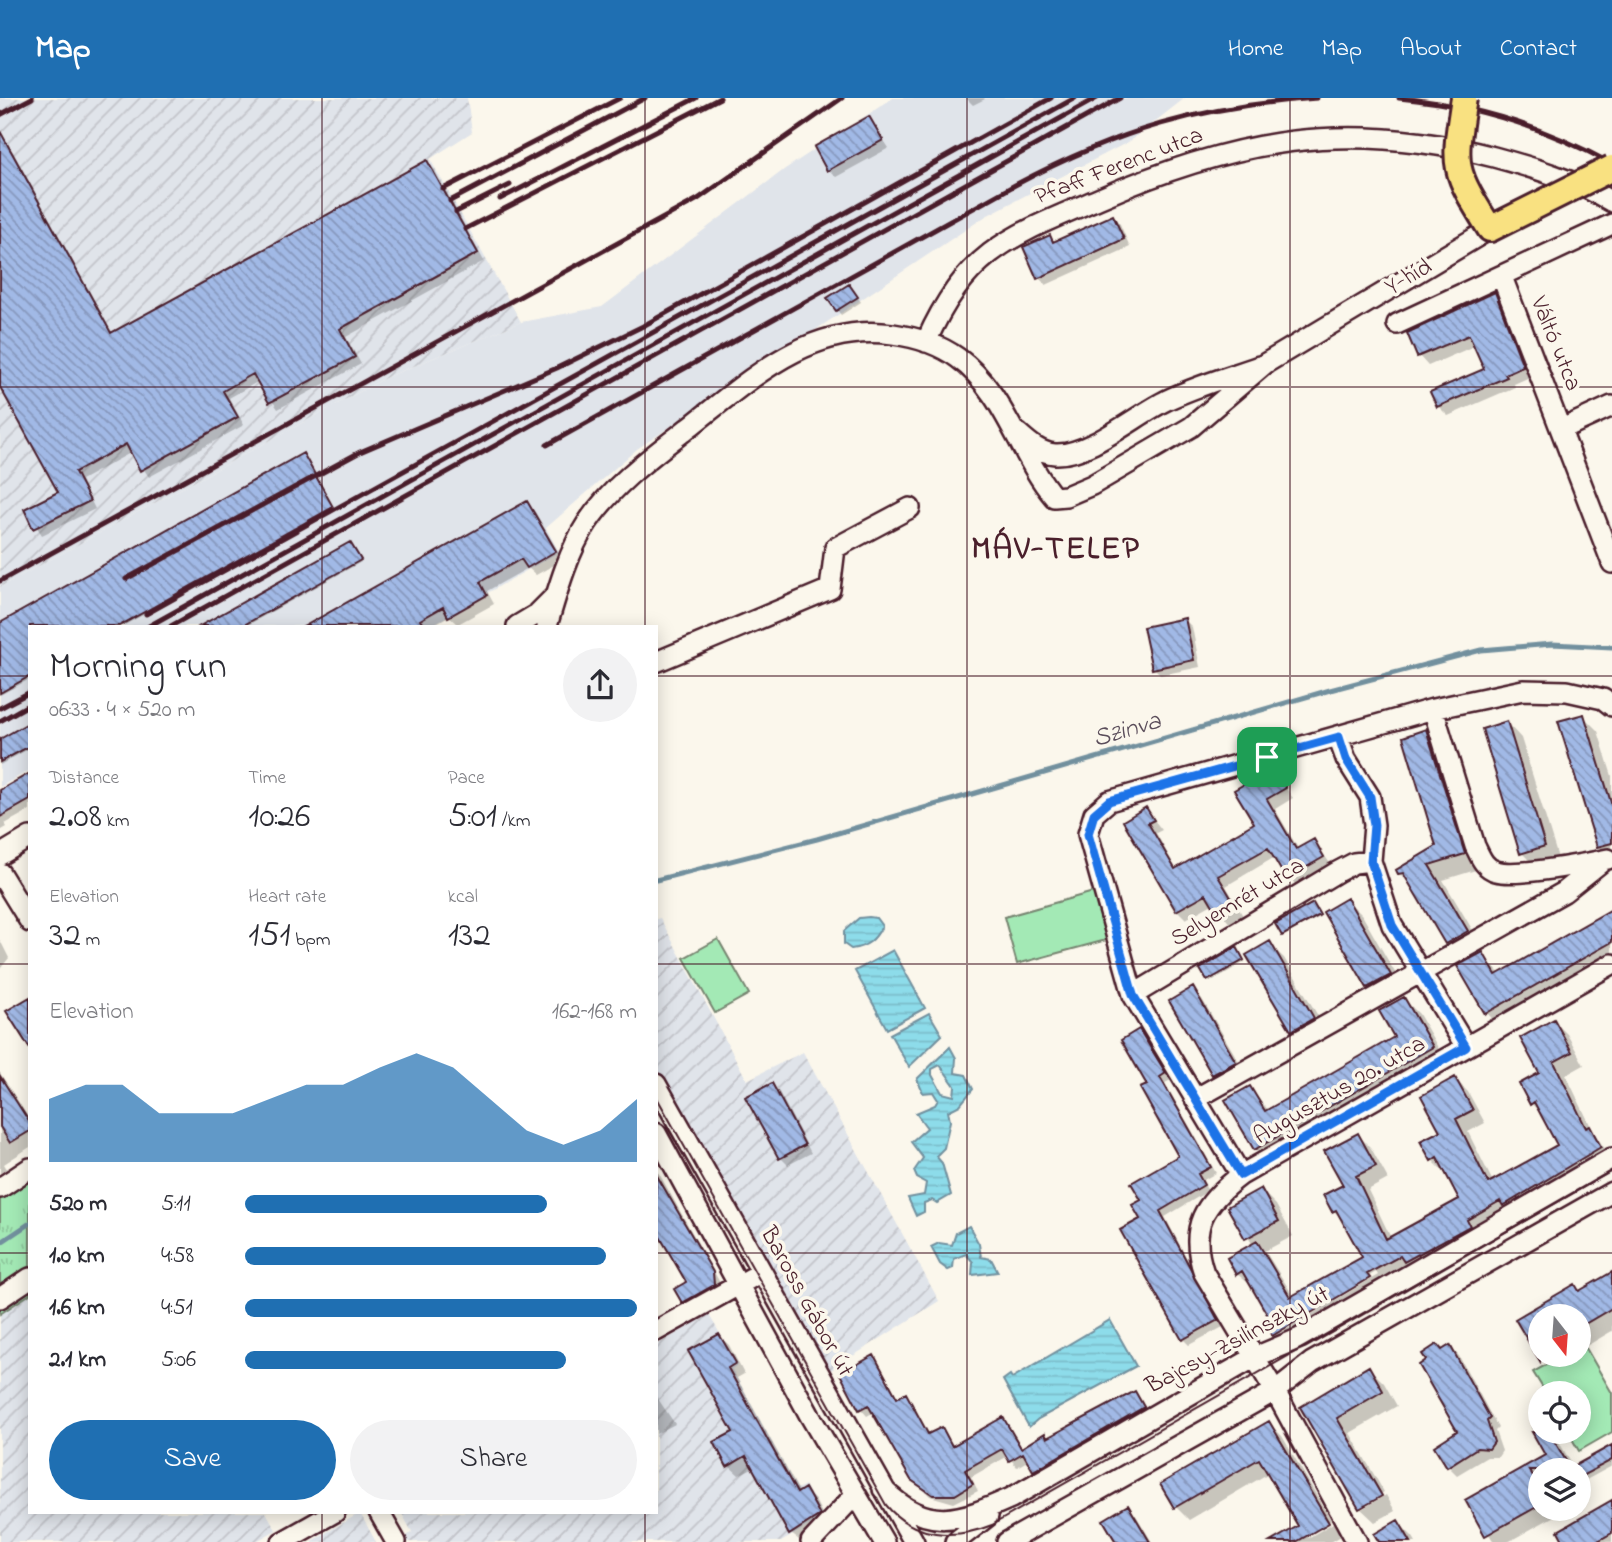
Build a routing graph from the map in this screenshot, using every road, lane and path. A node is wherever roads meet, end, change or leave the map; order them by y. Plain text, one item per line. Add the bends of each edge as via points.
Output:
1 (1464, 98) edge
2 (1612, 168) edge
3 (1612, 202) edge
4 (1612, 223) edge
5 (1490, 229) junction
6 (1502, 277) junction
7 (1396, 324) dead end
8 (926, 342) junction
9 (1266, 363) junction
10 (1612, 406) edge
11 (1562, 429) junction
12 (1015, 431) junction
13 (910, 508) dead end
14 (1612, 563) edge
15 (556, 595) junction
16 (519, 625) edge
17 (547, 625) edge
18 (658, 661) edge
19 (1612, 706) edge
20 (1433, 709) junction
21 (1339, 737) junction
22 (28, 838) edge
23 (0, 855) edge
24 (1608, 859) edge
25 (1371, 861) junction
26 (0, 873) edge
27 (28, 919) edge
28 (1612, 964) edge
29 (1419, 972) junction
30 (1133, 995) junction
31 (1466, 1047) junction
32 (658, 1088) edge
33 (1195, 1099) junction
34 (658, 1137) edge
35 (1612, 1158) edge
36 (28, 1169) edge
37 (1241, 1175) junction
38 (0, 1188) edge
39 (1612, 1192) edge
40 (761, 1272) junction
41 (28, 1279) edge
42 (740, 1284) junction
43 (0, 1298) edge
44 (658, 1330) edge
45 (1255, 1357) junction
46 (1275, 1391) junction
47 (883, 1489) junction
48 (855, 1494) junction
49 (1011, 1498) junction
50 (331, 1514) edge
51 (380, 1514) edge
52 (871, 1521) junction
53 (282, 1542) edge
54 (396, 1542) edge
55 (811, 1542) edge
56 (884, 1542) edge
57 (895, 1542) edge
58 (914, 1542) edge
59 (955, 1542) edge
60 (1007, 1542) edge
61 (1357, 1542) edge

1 - 5 main road, bridge via 1455,156 1458,173
2 - 5 main road, Y-híd, bridge
3 - 8 street, Pfaff Ferenc utca via 1532,167 1467,150 1395,138 1326,137 1266,144 1191,163 1003,242 959,283
4 - 6 street
5 - 9 street, Y-híd
6 - 7 street
6 - 11 street, Váltó utca
8 - 12 street via 957,357 972,371
8 - 15 street via 879,332 850,332 820,339 762,370 657,452 604,501 581,535
9 - 12 street via 1165,401 1068,453 1039,450
9 - 12 street via 1191,427 1066,496 1054,497 1037,476
10 - 11 street, Váltó utca
11 - 14 street, Váltó utca
13 - 18 street via 835,548 830,589
15 - 16 street
15 - 17 street
19 - 20 street via 1603,699 1567,691 1523,690
20 - 21 street
20 - 24 street via 1484,864 1494,871 1512,872
21 - 25 street via 1346,759 1370,797 1374,825
21 - 30 street via 1109,801 1094,814 1088,834
22 - 23 street
24 - 29 street via 1564,892
25 - 29 street via 1392,925
25 - 30 street, Selyemrét utca via 1337,872
26 - 27 street
28 - 31 street, Augusztus 20. utca
29 - 31 street
29 - 33 street
30 - 33 street
31 - 37 street, Augusztus 20. utca
32 - 40 street, Baross Gábor út
33 - 37 street
34 - 42 street, Baross Gábor út
35 - 45 street, Bajcsy-Zsilinszky út via 1300,1338
36 - 38 street
37 - 45 street, Augusztus 20. utca via 1206,1206 1198,1228 1197,1254
39 - 46 street via 1312,1363
40 - 42 street
40 - 47 street, Baross Gábor út
41 - 43 street
42 - 44 street
42 - 48 street, Baross Gábor út
45 - 46 street, Augusztus 20. utca
45 - 49 street, Bajcsy-Zsilinszky út
46 - 60 street
46 - 61 street, Augusztus 20. utca
47 - 49 street, Bajcsy-Zsilinszky út via 909,1511 935,1519 970,1516
47 - 58 street, Baross Gábor út
48 - 52 street, Baross Gábor út
48 - 55 street
49 - 59 street
50 - 53 street
51 - 54 street
52 - 56 street, Baross Gábor út
52 - 57 street

